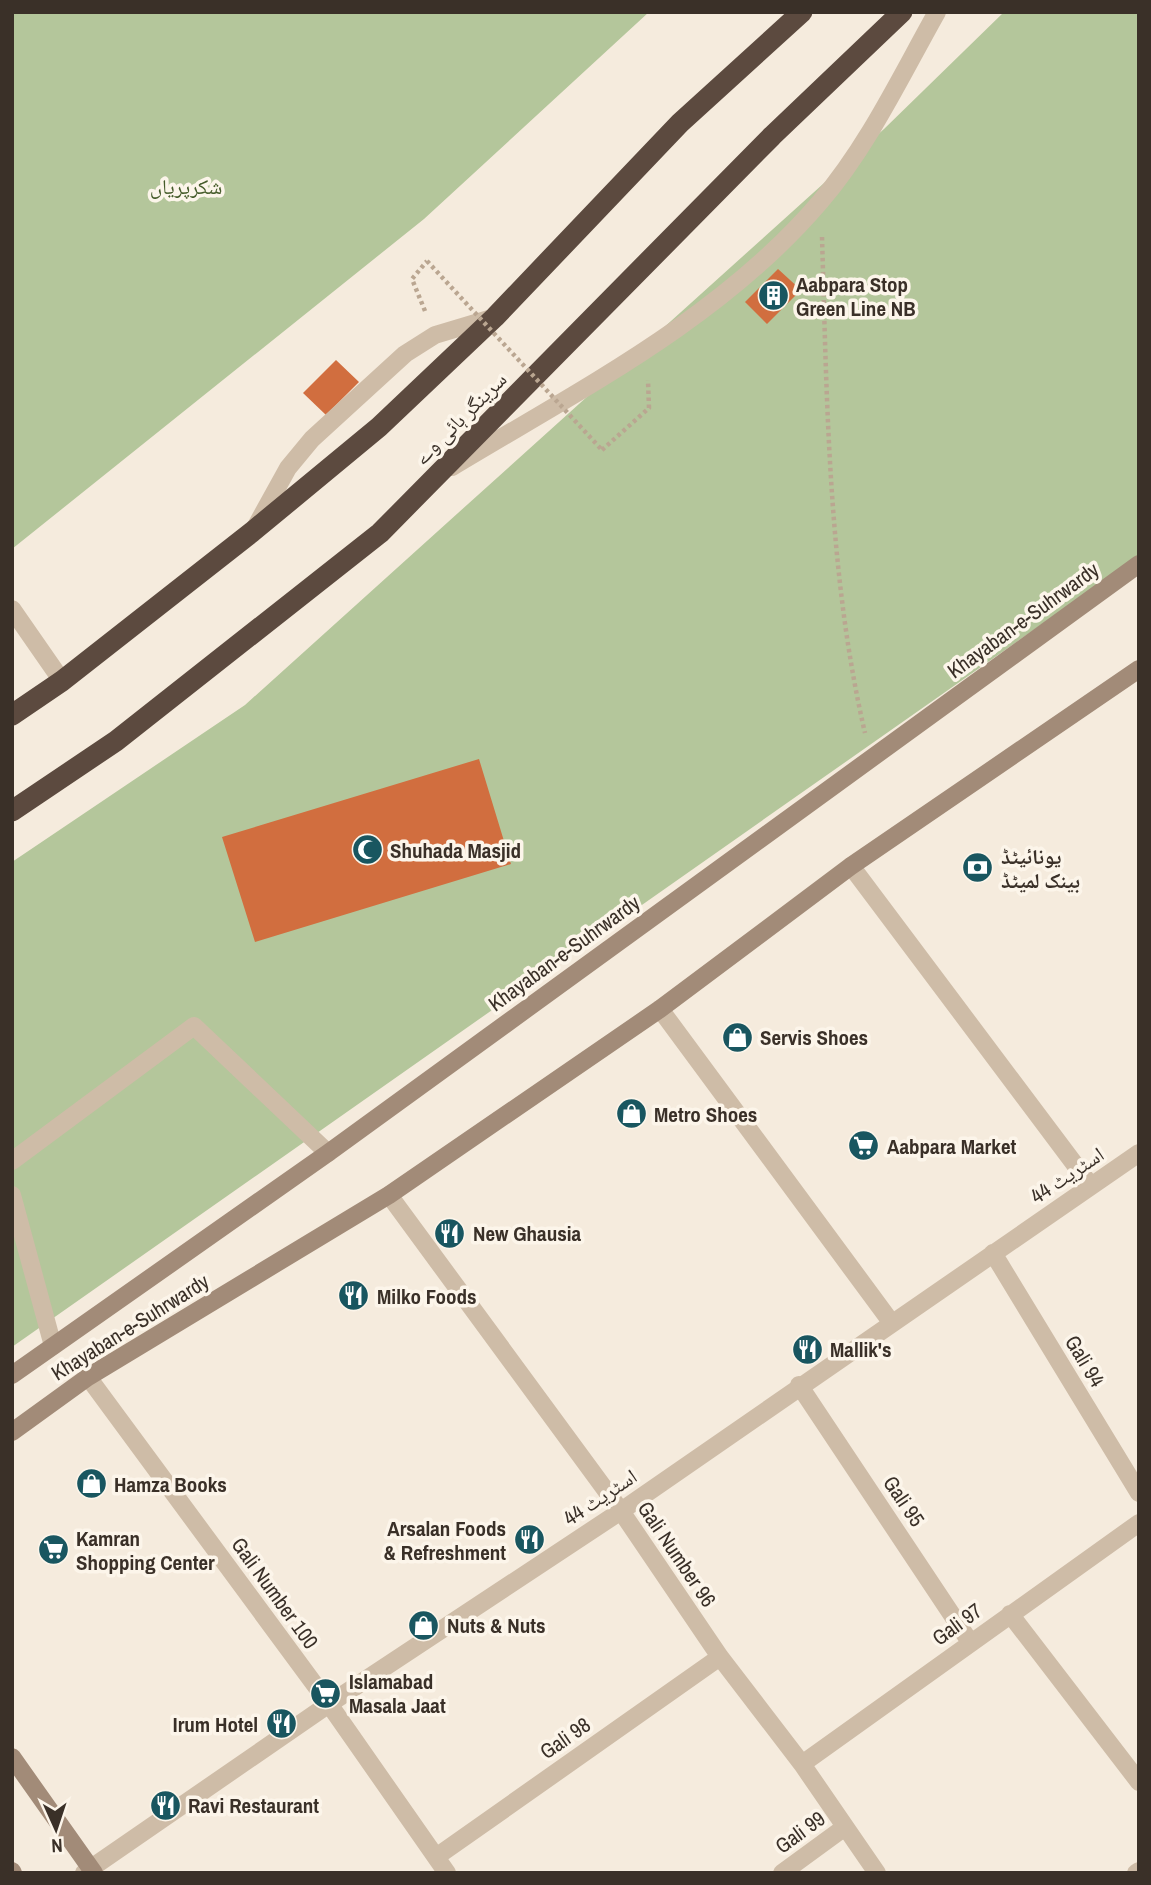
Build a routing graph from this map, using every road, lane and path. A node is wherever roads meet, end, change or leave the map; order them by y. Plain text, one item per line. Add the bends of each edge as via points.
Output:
1 (802, 12) edge
2 (902, 12) edge
3 (937, 12) edge
4 (821, 201) junction
5 (495, 317) junction
6 (435, 335) junction
7 (646, 350) junction
8 (441, 473) junction
9 (252, 532) junction
10 (1139, 564) edge
11 (12, 609) edge
12 (1139, 668) edge
13 (62, 681) junction
14 (12, 715) edge
15 (871, 758) junction
16 (12, 811) edge
17 (851, 866) junction
18 (660, 1009) junction
19 (328, 1153) junction
20 (1139, 1153) edge
21 (12, 1161) edge
22 (1091, 1186) junction
23 (12, 1195) edge
24 (389, 1195) junction
25 (993, 1253) junction
26 (891, 1322) junction
27 (53, 1346) junction
28 (12, 1375) edge
29 (88, 1377) junction
30 (799, 1385) junction
31 (12, 1432) edge
32 (1139, 1493) edge
33 (621, 1511) junction
34 (1139, 1523) edge
35 (1010, 1614) junction
36 (970, 1642) junction
37 (720, 1657) junction
38 (329, 1704) junction
39 (12, 1757) edge
40 (802, 1764) junction
41 (1139, 1782) edge
42 (845, 1828) junction
43 (436, 1857) junction
44 (89, 1871) edge
45 (447, 1873) edge
46 (782, 1873) edge
47 (877, 1873) edge

1 - 5 highway via 680,123
2 - 8 highway, سرینگر ہائی وے via 772,136
3 - 4 street via 872,126
4 - 7 street via 761,262 697,316
4 - 15 path via 839,565 856,694
5 - 6 street
5 - 9 highway via 379,427
6 - 7 path, bridge via 412,279 427,261 602,450 649,408
6 - 9 street via 405,354 312,439 288,468
7 - 8 street
8 - 16 highway, سرینگر ہائی وے via 380,533 127,733
9 - 13 highway
10 - 15 main road, Khayaban-e-Suhrwardy
11 - 13 street
12 - 17 main road, Khayaban-e-Suhrwardy
13 - 14 highway
15 - 19 main road, Khayaban-e-Suhrwardy
17 - 18 main road, Khayaban-e-Suhrwardy
17 - 22 street
18 - 24 main road, Khayaban-e-Suhrwardy
18 - 26 street
19 - 21 street via 194,1026
19 - 27 main road, Khayaban-e-Suhrwardy
20 - 22 street, اسٹریٹ 44
22 - 25 street, اسٹریٹ 44
23 - 27 street
24 - 29 main road, Khayaban-e-Suhrwardy
24 - 33 street, Gali Number 96
25 - 26 street, اسٹریٹ 44
25 - 32 street, Gali 94
26 - 30 street, اسٹریٹ 44
27 - 28 main road, Khayaban-e-Suhrwardy
29 - 31 main road, Khayaban-e-Suhrwardy
29 - 38 street, Gali Number 100
30 - 33 street, اسٹریٹ 44
30 - 36 street, Gali 95
33 - 37 street, Gali Number 96
33 - 38 street, اسٹریٹ 44
34 - 35 street, Gali 97
35 - 36 street, Gali 97
35 - 41 street
36 - 40 street, Gali 97
37 - 40 street, Gali Number 96
37 - 43 street, Gali 98
38 - 43 street, Gali Number 100
38 - 44 street, اسٹریٹ 44
39 - 44 main road
40 - 42 street, Gali Number 96
42 - 46 street, Gali 99
42 - 47 street, Gali Number 96
43 - 45 street, Gali Number 100

